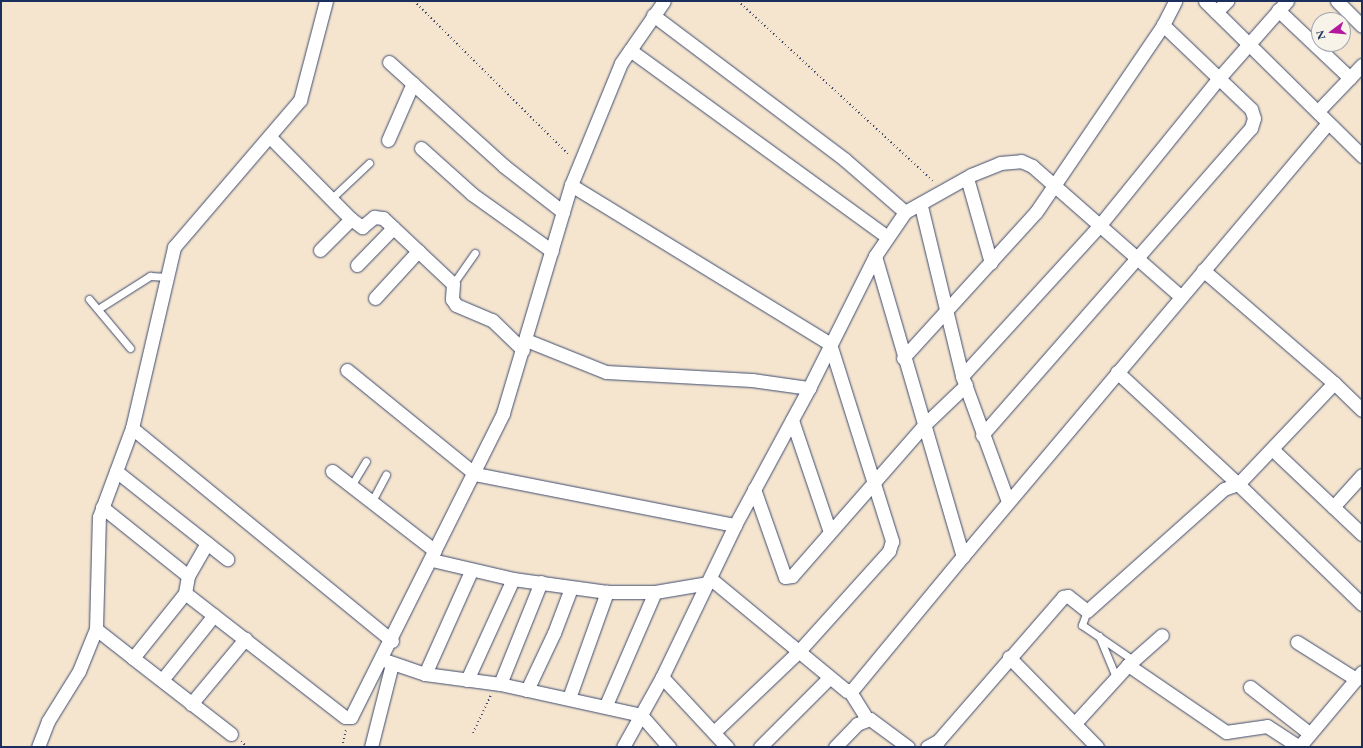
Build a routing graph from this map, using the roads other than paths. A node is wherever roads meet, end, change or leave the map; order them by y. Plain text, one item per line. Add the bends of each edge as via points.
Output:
1 (326, 1) edge
2 (664, 1) edge
3 (1175, 1) edge
4 (1205, 1) edge
5 (1227, 1) edge
6 (1337, 1) edge
7 (1283, 6) edge
8 (1216, 12) junction
9 (653, 15) junction
10 (1163, 25) junction
11 (1362, 26) edge
12 (1248, 44) junction
13 (630, 50) junction
14 (389, 62) dead end
15 (1362, 65) edge
16 (1219, 78) junction
17 (1350, 78) junction
18 (413, 83) junction
19 (1318, 111) junction
20 (1328, 123) junction
21 (270, 137) junction
22 (388, 140) dead end
23 (421, 148) dead end
24 (1360, 149) edge
25 (369, 163) dead end
26 (967, 178) junction
27 (571, 185) junction
28 (1055, 186) junction
29 (332, 198) junction
30 (921, 206) junction
31 (563, 212) junction
32 (905, 212) junction
33 (351, 219) junction
34 (1099, 226) junction
35 (393, 228) junction
36 (886, 236) junction
37 (320, 250) dead end
38 (418, 251) junction
39 (552, 251) junction
40 (475, 253) dead end
41 (875, 256) junction
42 (1135, 259) junction
43 (991, 264) junction
44 (357, 265) dead end
45 (1203, 270) junction
46 (168, 277) junction
47 (453, 284) junction
48 (1180, 297) junction
49 (375, 298) dead end
50 (89, 299) dead end
51 (98, 309) junction
52 (949, 310) junction
53 (830, 344) junction
54 (524, 345) junction
55 (130, 348) dead end
56 (903, 358) junction
57 (347, 370) dead end
58 (1117, 372) junction
59 (964, 381) junction
60 (1334, 383) junction
61 (809, 388) junction
62 (1362, 410) edge
63 (792, 420) junction
64 (924, 425) junction
65 (132, 428) junction
66 (982, 435) junction
67 (1272, 449) junction
68 (366, 461) dead end
69 (116, 471) junction
70 (332, 471) dead end
71 (475, 474) junction
72 (386, 475) dead end
73 (1362, 475) edge
74 (874, 482) junction
75 (1238, 484) junction
76 (352, 486) junction
77 (754, 489) junction
78 (372, 502) junction
79 (1008, 502) junction
80 (1333, 507) junction
81 (102, 508) junction
82 (735, 525) junction
83 (830, 532) junction
84 (1362, 534) edge
85 (207, 543) junction
86 (434, 555) junction
87 (963, 556) junction
88 (227, 558) dead end
89 (471, 571) junction
90 (188, 576) junction
91 (514, 579) junction
92 (709, 581) junction
93 (541, 582) junction
94 (571, 588) junction
95 (607, 592) junction
96 (655, 592) junction
97 (185, 593) junction
98 (1362, 604) edge
99 (1087, 610) junction
100 (214, 615) junction
101 (96, 629) junction
102 (1162, 635) dead end
103 (1099, 636) junction
104 (245, 639) junction
105 (392, 641) junction
106 (1297, 642) dead end
107 (798, 652) junction
108 (1009, 657) junction
109 (133, 658) junction
110 (387, 662) junction
111 (1130, 663) junction
112 (425, 674) junction
113 (1359, 675) edge
114 (662, 677) junction
115 (1116, 677) junction
116 (829, 678) junction
117 (162, 680) junction
118 (467, 680) junction
119 (500, 684) junction
120 (1250, 687) dead end
121 (527, 690) junction
122 (850, 690) junction
123 (569, 698) junction
124 (191, 704) junction
125 (606, 705) junction
126 (641, 715) junction
127 (867, 720) junction
128 (1075, 723) junction
129 (714, 732) junction
130 (1309, 732) junction
131 (230, 734) dead end
132 (38, 747) edge
133 (371, 747) edge
134 (623, 747) edge
135 (669, 747) edge
136 (727, 747) edge
137 (760, 747) edge
138 (835, 747) edge
139 (908, 747) edge
140 (926, 747) edge
141 (1097, 747) edge
142 (1299, 747) edge

1 - 21 street via 300,100
2 - 9 street
3 - 10 street
4 - 8 street
5 - 8 street
6 - 11 street
7 - 12 street
7 - 17 street
8 - 12 street
9 - 13 street
9 - 32 street via 844,159
10 - 16 street
10 - 28 street
12 - 16 street
12 - 19 street
13 - 27 street via 607,92
13 - 36 street
14 - 18 street
15 - 17 street
16 - 34 street
16 - 42 street via 1251,109 1254,118 1251,128
17 - 19 street
18 - 22 street
18 - 31 street via 504,166
19 - 20 street
20 - 24 street
20 - 45 street
21 - 29 street
21 - 46 street via 174,247
23 - 39 street via 472,194
25 - 29 lane
26 - 28 street via 1012,159 1032,166
26 - 30 street
26 - 43 street
27 - 31 street
27 - 53 street
28 - 34 street
28 - 43 street
29 - 33 street
30 - 32 street
30 - 52 street
31 - 39 street
32 - 36 street
33 - 35 street via 362,227 374,217 383,218
33 - 37 street
34 - 42 street
34 - 59 street
35 - 38 street
35 - 44 street
36 - 41 street
38 - 47 street
38 - 49 street
39 - 54 street
40 - 47 lane
41 - 53 street
41 - 56 street
42 - 48 street
42 - 66 street
43 - 52 street
45 - 48 street
45 - 60 street
46 - 51 lane via 150,276
46 - 65 street
47 - 54 street via 456,306 492,320
48 - 58 street
50 - 51 lane
51 - 55 lane
52 - 56 street
52 - 59 street
53 - 61 street
53 - 74 street
54 - 61 street via 606,372 752,380
54 - 71 street via 510,396
56 - 64 street
57 - 71 street
58 - 75 street
58 - 79 street
59 - 64 street
59 - 66 street
60 - 62 street
60 - 67 street
61 - 63 street
63 - 77 street
63 - 83 street
64 - 74 street
64 - 87 street
65 - 69 street
65 - 105 street
66 - 79 street
67 - 75 street
67 - 80 street
68 - 76 lane
69 - 81 street
69 - 85 street
70 - 76 street
71 - 82 street
71 - 86 street
72 - 78 lane
73 - 80 street
74 - 83 street
74 - 107 street via 892,541 889,551
75 - 98 street
75 - 99 street via 1224,489
76 - 78 street
77 - 82 street
77 - 83 street via 785,577 792,576
78 - 86 street
79 - 87 street
80 - 84 street
81 - 90 street
81 - 101 street
82 - 92 street
85 - 88 street
85 - 90 street
86 - 89 street
86 - 105 street
87 - 122 street
89 - 91 street
89 - 112 street
90 - 97 street
91 - 93 street
91 - 118 street
92 - 96 street
92 - 107 street
92 - 114 street
93 - 94 street
93 - 119 street
94 - 95 street
94 - 121 street via 554,633
95 - 96 street
95 - 123 street
96 - 125 street
97 - 100 street
97 - 109 street
99 - 103 lane via 1082,625
99 - 108 street via 1068,596 1063,597
100 - 104 street
100 - 117 street
101 - 109 street
101 - 132 street via 79,671 48,721
102 - 111 street
103 - 111 lane
103 - 115 lane
104 - 110 street via 349,718
104 - 124 street
105 - 110 street
106 - 113 street
107 - 116 street
107 - 129 street
108 - 128 street
108 - 140 street via 938,741
109 - 117 street
110 - 112 street
110 - 133 street
111 - 115 street
111 - 142 street via 1226,732 1266,726
112 - 118 street
113 - 130 street
114 - 126 street
114 - 129 street
115 - 128 street
116 - 122 street via 843,690
116 - 137 street
117 - 124 street
118 - 119 street
119 - 121 street
120 - 130 street
121 - 123 street
122 - 127 street
123 - 125 street
124 - 131 street
125 - 126 street
126 - 134 street
126 - 135 street
127 - 138 street via 857,724
127 - 139 street
128 - 141 street
129 - 136 street
130 - 142 street

